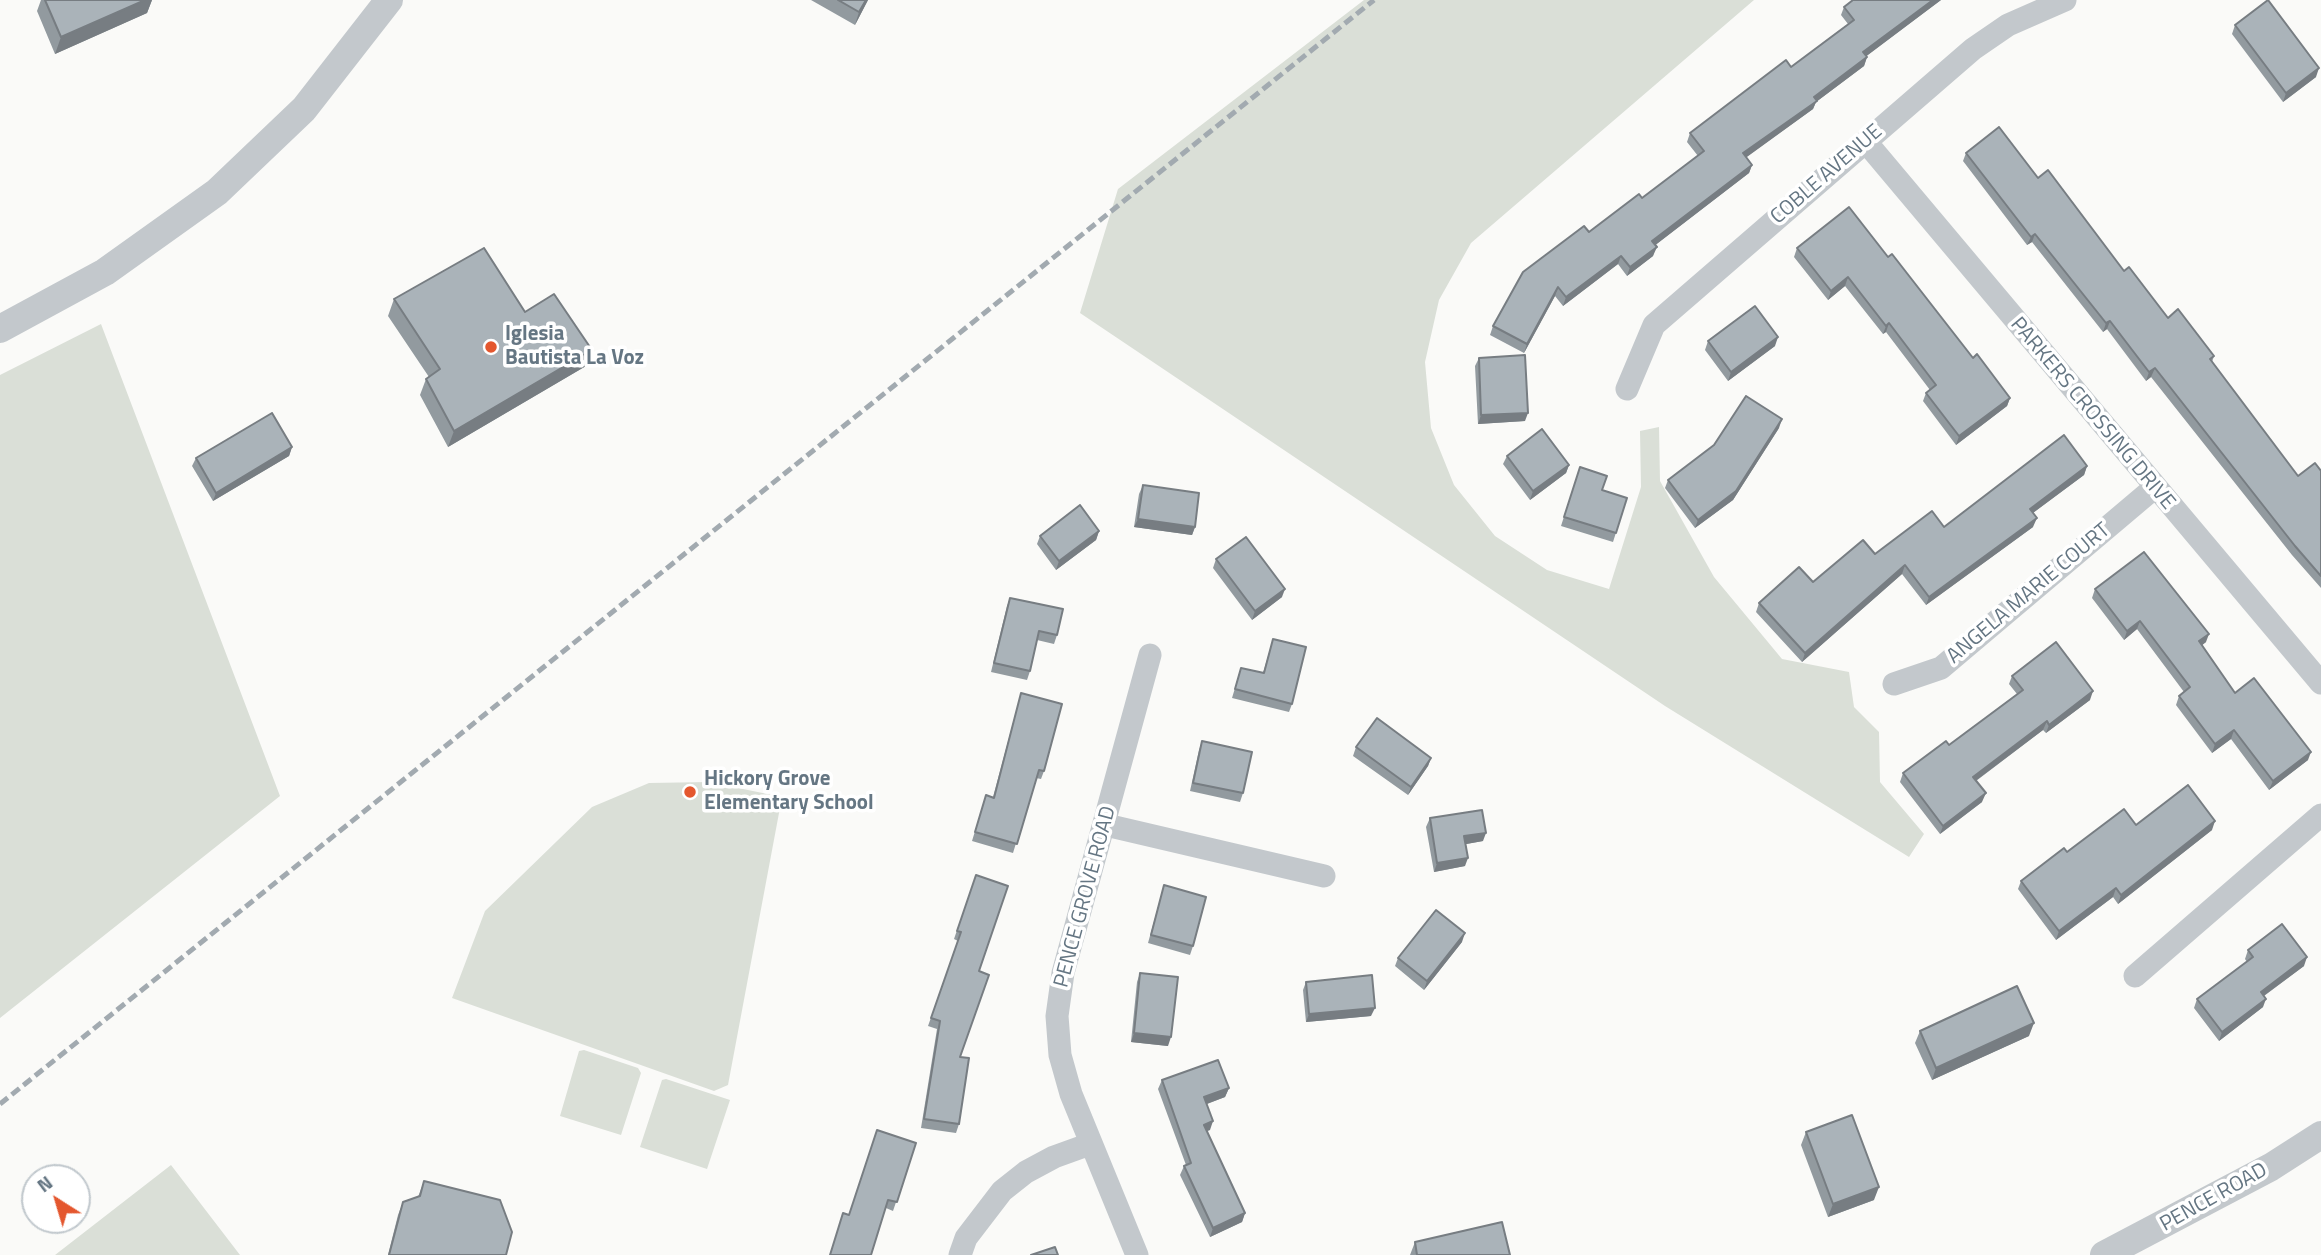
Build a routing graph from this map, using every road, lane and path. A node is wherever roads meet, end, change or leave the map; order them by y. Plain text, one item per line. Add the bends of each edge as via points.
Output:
1 (389, 0) edge
2 (2065, 0) edge
3 (1866, 142) junction
4 (0, 329) edge
5 (1626, 389) dead end
6 (2154, 488) junction
7 (1150, 655) dead end
8 (2321, 683) edge
9 (1894, 684) dead end
10 (2321, 815) edge
11 (1106, 825) junction
12 (1324, 876) dead end
13 (2135, 976) dead end
14 (2321, 1135) edge
15 (1090, 1144) junction
16 (960, 1255) edge
17 (1136, 1255) edge
18 (2104, 1255) edge

1 - 4 street via 304,109 217,192 105,272
2 - 3 street, COBLE AVENUE via 2008,25 1973,49
3 - 5 street, COBLE AVENUE via 1654,325
3 - 6 street, PARKERS CROSSING DRIVE
6 - 8 street, PARKERS CROSSING DRIVE
6 - 9 street, ANGELA MARIE COURT via 1941,668
7 - 11 street, PENCE GROVE ROAD
10 - 13 street
11 - 12 street
11 - 15 street, PENCE GROVE ROAD via 1062,973 1057,1016 1060,1055
14 - 18 street, PENCE ROAD via 2166,1226
15 - 16 street via 1054,1157 1002,1191 966,1238
15 - 17 street, PENCE GROVE ROAD

